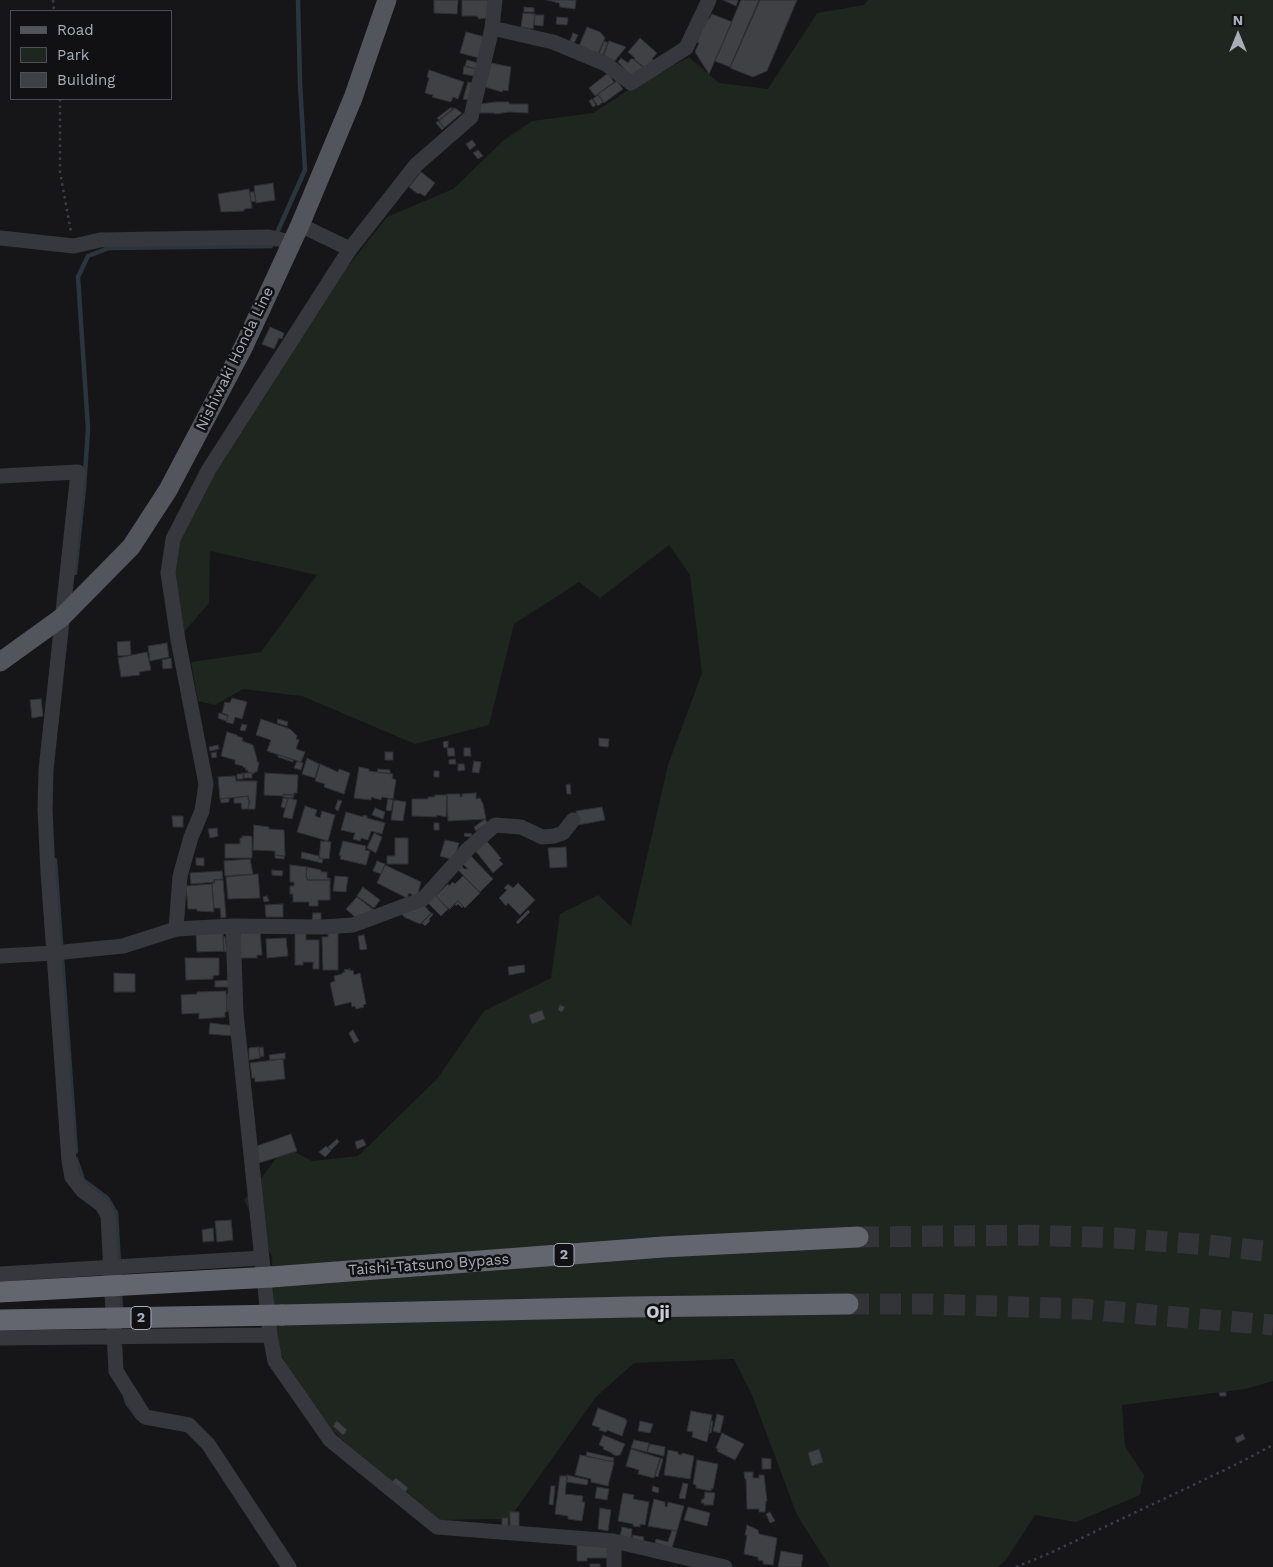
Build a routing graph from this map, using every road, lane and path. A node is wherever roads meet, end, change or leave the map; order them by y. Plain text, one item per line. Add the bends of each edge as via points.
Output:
1 (388, 0) edge
2 (495, 0) edge
3 (709, 0) edge
4 (492, 28) junction
5 (60, 100) edge
6 (296, 234) junction
7 (0, 238) edge
8 (74, 246) junction
9 (350, 249) junction
10 (0, 476) edge
11 (61, 618) junction
12 (0, 662) edge
13 (573, 820) dead end
14 (233, 926) junction
15 (176, 929) junction
16 (54, 953) junction
17 (0, 956) edge
18 (858, 1237) tunnel mouth
19 (266, 1267) junction
20 (112, 1268) junction
21 (0, 1274) edge
22 (0, 1292) edge
23 (848, 1304) tunnel mouth
24 (0, 1320) edge
25 (270, 1335) junction
26 (113, 1336) junction
27 (0, 1338) edge
28 (1273, 1446) edge
29 (614, 1541) junction
30 (289, 1567) edge
31 (614, 1567) edge
32 (725, 1567) edge
33 (1016, 1567) edge

1 - 6 main road, Nishiwaki Honda Line via 353,98
2 - 4 street
3 - 4 street via 686,48 631,83 606,64 553,42
4 - 9 street via 471,117 416,165
5 - 8 path via 60,172
6 - 8 street via 100,240
6 - 9 street
6 - 11 main road, Nishiwaki Honda Line via 243,348 168,490 131,547
7 - 8 street
9 - 15 street via 210,469 173,540 168,572 206,784 202,811 180,876
10 - 11 street via 78,472
11 - 12 main road, Nishiwaki Honda Line
11 - 16 street via 45,802
13 - 14 street via 563,833 542,837 521,827 495,825 468,849 423,899 353,925
14 - 15 street
14 - 19 street via 236,1013
15 - 16 street via 123,946
16 - 17 street
16 - 20 street via 72,1177 83,1191 102,1205 108,1216
18 - 19 highway, Taishi-Tatsuno Bypass / 2
19 - 20 street
19 - 22 highway, Taishi-Tatsuno Bypass / 2, bridge
19 - 25 street
20 - 21 street
20 - 26 street
23 - 24 highway, 2, bridge
25 - 26 street
25 - 29 street via 275,1361 330,1440 437,1527
26 - 27 street
26 - 30 street via 116,1371 145,1417 189,1425 208,1444
28 - 33 path
29 - 31 street
29 - 32 street

